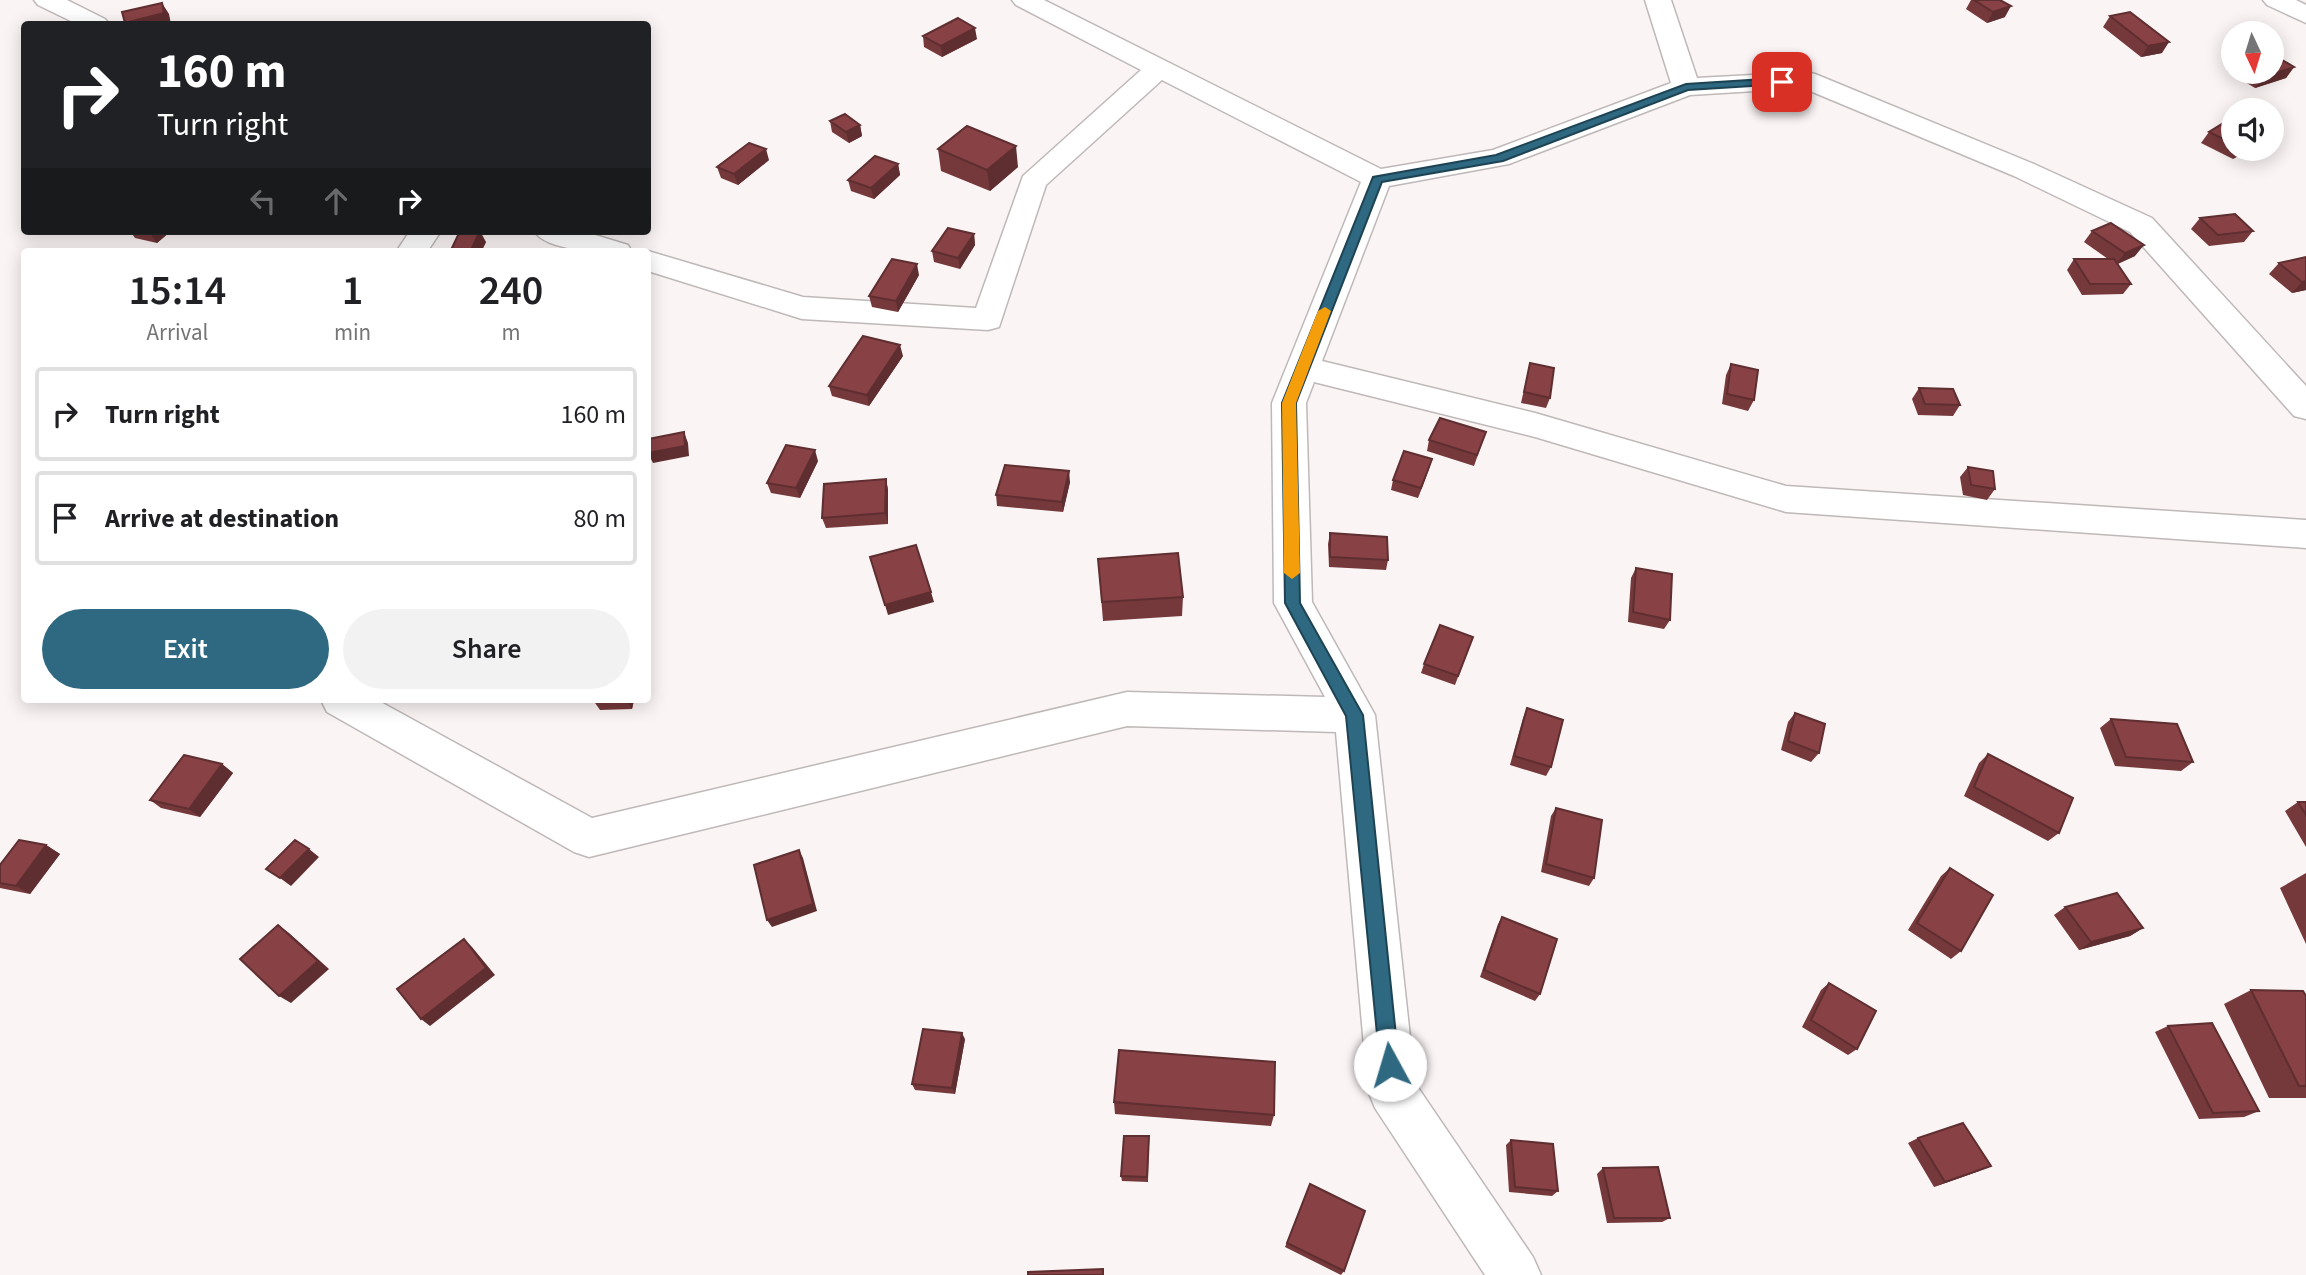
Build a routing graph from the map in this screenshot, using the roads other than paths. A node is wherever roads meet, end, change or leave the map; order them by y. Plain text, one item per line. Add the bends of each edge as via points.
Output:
1 (47, 0) edge
2 (1025, 0) edge
3 (1658, 0) edge
4 (2276, 0) edge
5 (2306, 15) edge
6 (90, 21) edge
7 (1158, 68) junction
8 (1686, 87) junction
9 (1377, 179) junction
10 (562, 235) edge
11 (604, 248) edge
12 (651, 262) edge
13 (1302, 368) junction
14 (2306, 407) edge
15 (2306, 534) edge
16 (346, 703) edge
17 (1355, 715) junction
18 (1515, 1275) edge

1 - 6 street
2 - 7 street
3 - 8 street
4 - 5 street
7 - 9 street
7 - 12 street via 1032,182 988,319 802,308
8 - 9 street via 1499,158
8 - 14 street via 1806,80 2024,170 2141,225
9 - 13 street
10 - 11 street
13 - 15 street via 1535,425 1786,499
13 - 17 street via 1289,403 1293,603
16 - 17 street via 589,838 1127,709
17 - 18 street via 1392,1091

